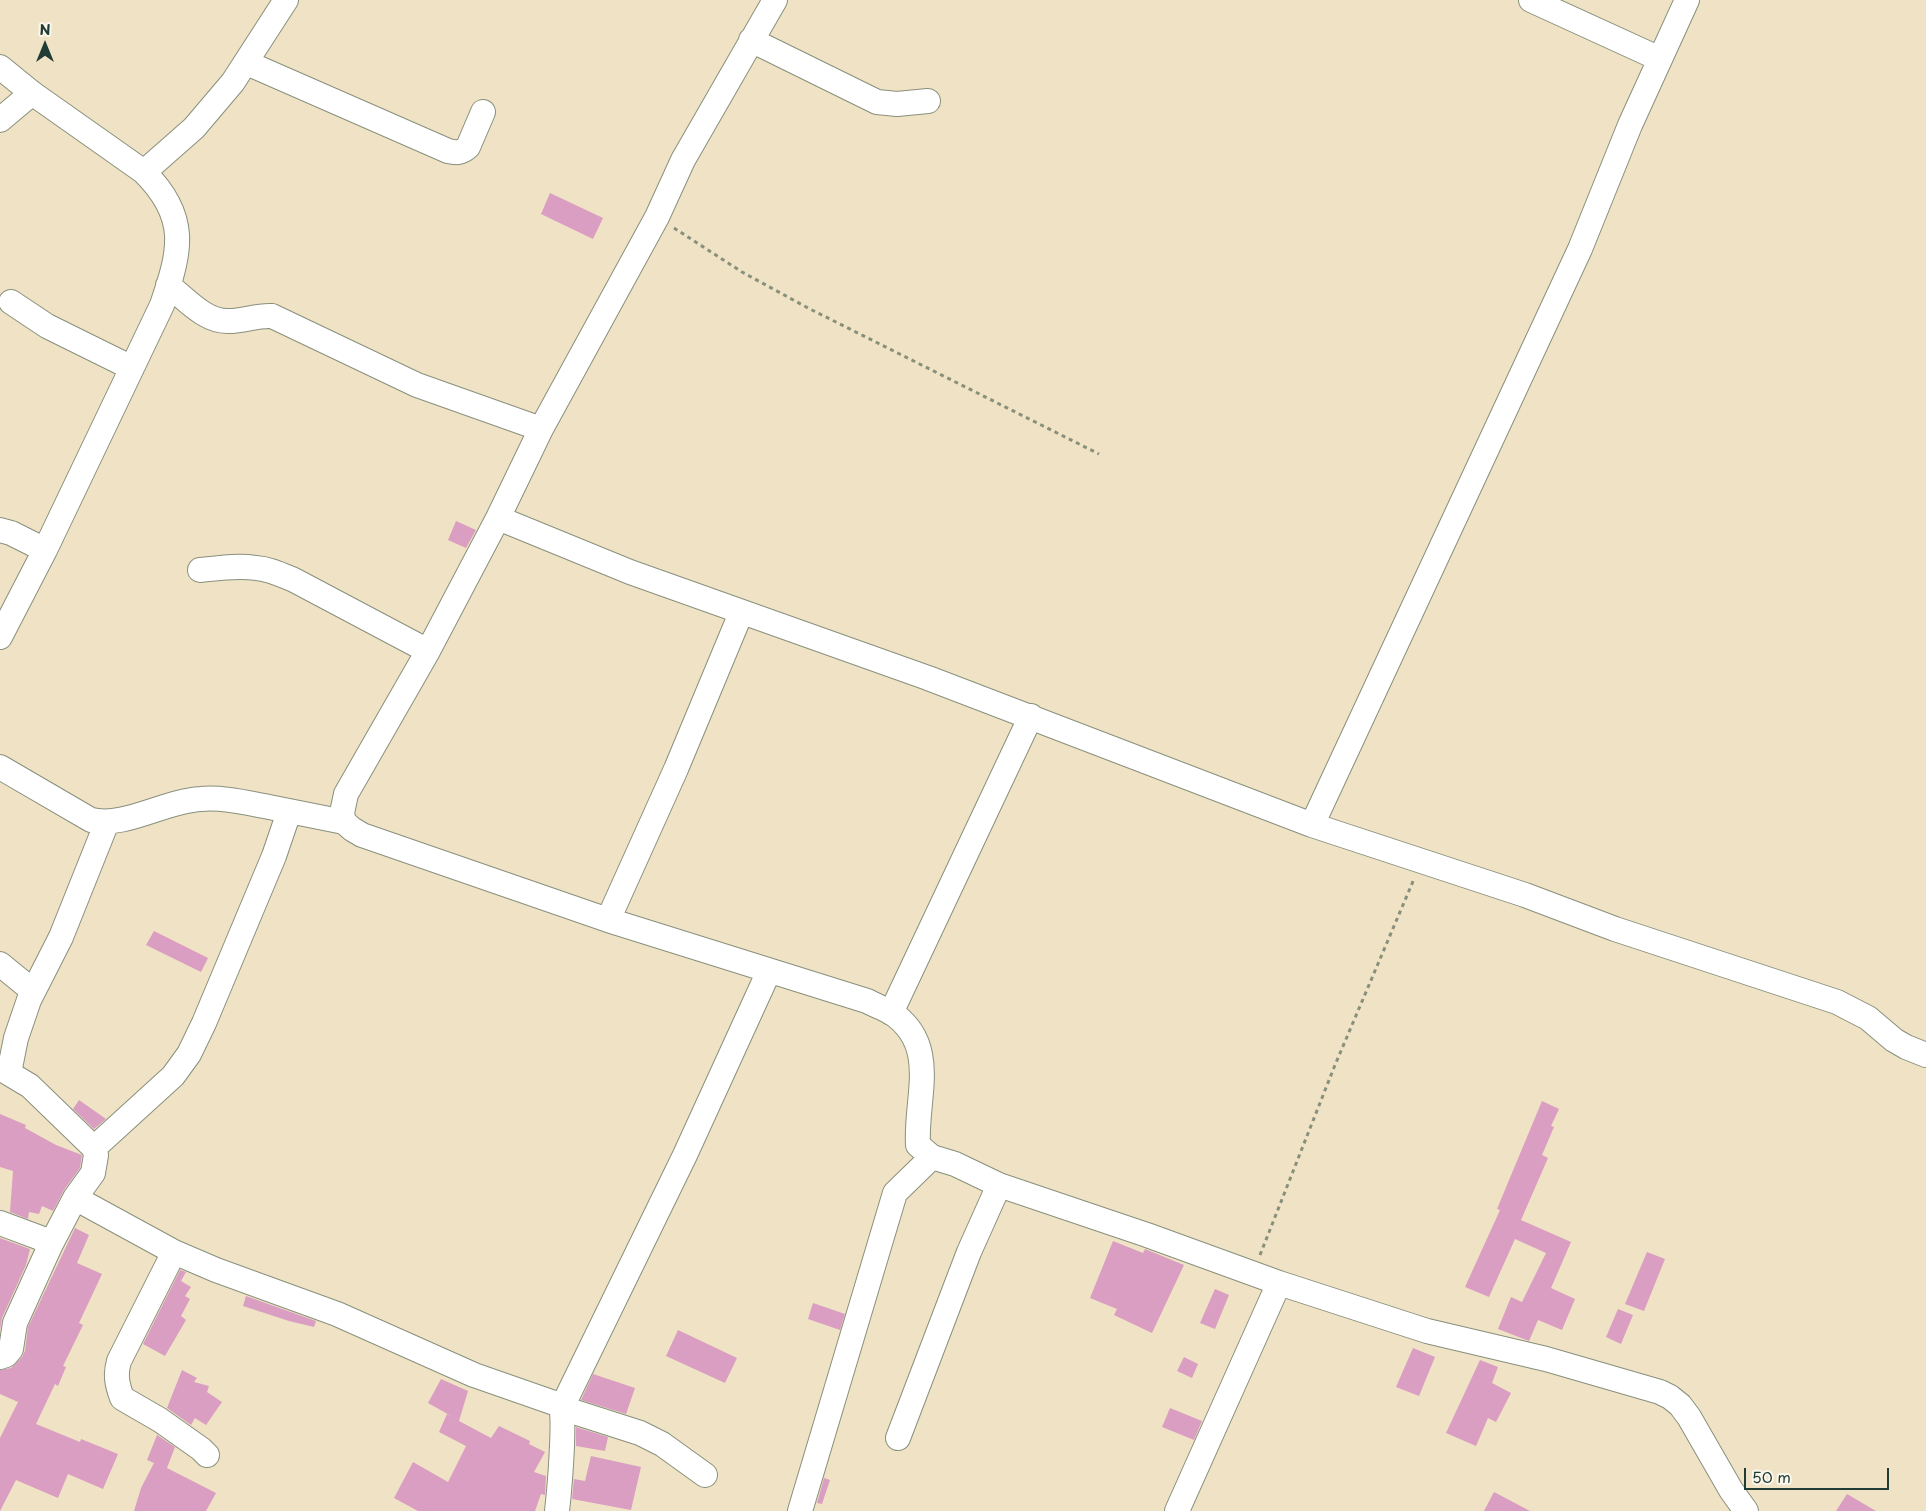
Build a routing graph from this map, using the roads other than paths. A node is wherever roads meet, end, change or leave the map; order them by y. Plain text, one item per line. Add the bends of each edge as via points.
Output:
1 (286, 0) edge
2 (775, 0) edge
3 (1531, 0) edge
4 (1687, 0) edge
5 (751, 40) junction
6 (1660, 59) junction
7 (247, 63) junction
8 (0, 67) edge
9 (32, 93) junction
10 (928, 101) dead end
11 (483, 112) dead end
12 (0, 120) edge
13 (144, 172) junction
14 (168, 285) junction
15 (11, 302) dead end
16 (132, 368) junction
17 (541, 429) junction
18 (498, 518) junction
19 (0, 530) edge
20 (45, 550) junction
21 (200, 570) dead end
22 (741, 613) junction
23 (0, 637) edge
24 (428, 651) junction
25 (1031, 716) junction
26 (0, 767) edge
27 (289, 812) junction
28 (107, 822) junction
29 (344, 822) junction
30 (1312, 825) junction
31 (608, 920) junction
32 (0, 964) edge
33 (769, 971) junction
34 (33, 992) junction
35 (891, 1013) junction
36 (1926, 1055) edge
37 (4, 1071) edge
38 (94, 1148) junction
39 (932, 1157) junction
40 (999, 1185) junction
41 (75, 1198) junction
42 (0, 1223) edge
43 (50, 1246) junction
44 (174, 1252) junction
45 (1279, 1283) junction
46 (0, 1356) edge
47 (561, 1407) junction
48 (898, 1438) dead end
49 (207, 1455) dead end
50 (705, 1475) dead end
51 (557, 1511) edge
52 (800, 1511) edge
53 (1177, 1511) edge
54 (1746, 1511) edge

1 - 7 street
2 - 5 street
3 - 6 street
4 - 6 street
5 - 10 street via 877,102
5 - 17 street
6 - 30 street via 1580,249
7 - 11 street via 457,153 468,147
7 - 13 street via 194,128
8 - 9 street
9 - 12 street
9 - 13 street
13 - 14 street via 163,193 173,214 176,253
14 - 16 street
14 - 17 street via 205,315 228,321 272,316 417,385
15 - 16 street via 47,326
16 - 20 street
17 - 18 street
18 - 22 street
18 - 24 street
19 - 20 street
20 - 23 street
21 - 24 street via 239,567 275,572
22 - 25 street
22 - 31 street
24 - 29 street via 346,794 342,808
25 - 30 street
25 - 35 street
26 - 28 street via 91,820
27 - 28 street via 203,798 172,803
27 - 29 street
27 - 38 street via 189,1054 173,1076
28 - 34 street via 61,937
29 - 31 street via 362,835
30 - 36 street via 1837,1002 1868,1018 1900,1044
31 - 33 street
32 - 34 street
33 - 35 street via 867,1001
33 - 47 street via 685,1155
34 - 37 street
35 - 39 street via 916,1038 922,1078 918,1145
37 - 38 street via 30,1086
38 - 41 street via 93,1173
39 - 40 street
39 - 52 street via 895,1193
40 - 45 street
40 - 48 street via 969,1252
41 - 43 street
41 - 44 street
42 - 43 street via 43,1239
43 - 46 street via 15,1323 11,1349
44 - 47 street via 337,1314 474,1374
44 - 49 street via 119,1361 116,1383 122,1398 160,1420
45 - 53 street
45 - 54 street via 1427,1331 1546,1359 1665,1394 1689,1417
47 - 50 street via 640,1433 662,1444
47 - 51 street

